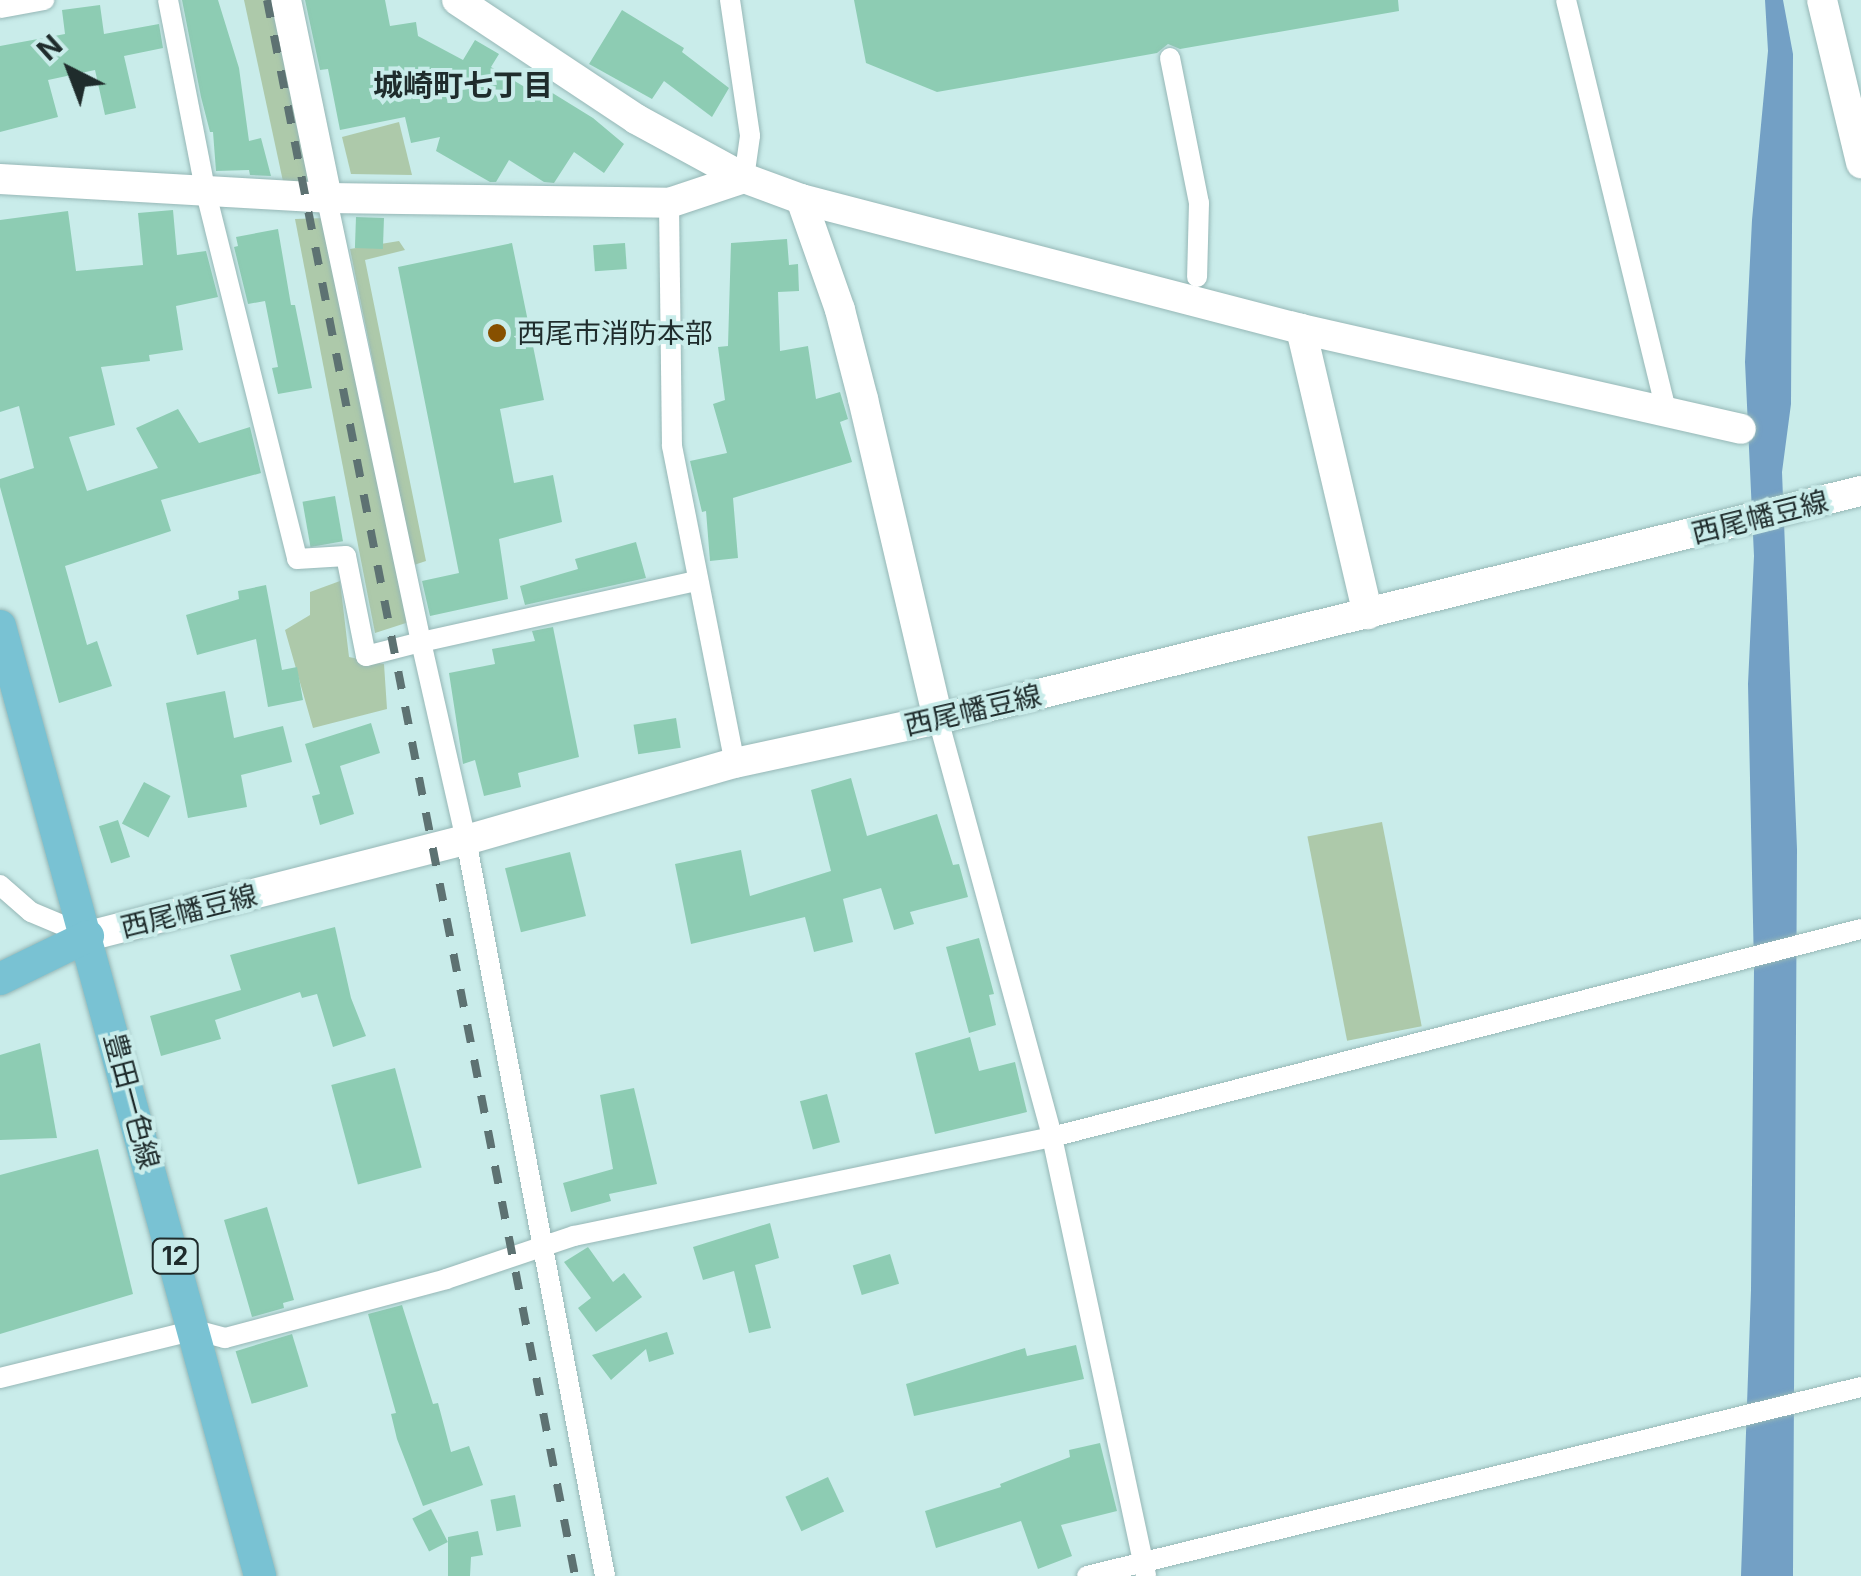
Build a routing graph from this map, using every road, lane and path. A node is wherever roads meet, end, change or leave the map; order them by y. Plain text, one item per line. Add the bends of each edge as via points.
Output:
1 (44, 0) edge
2 (168, 0) edge
3 (286, 0) edge
4 (457, 0) edge
5 (730, 0) edge
6 (1566, 0) edge
7 (1822, 0) edge
8 (0, 8) edge
9 (1170, 58) dead end
10 (1861, 163) edge
11 (0, 178) edge
12 (744, 178) junction
13 (205, 189) junction
14 (327, 198) junction
15 (801, 199) junction
16 (669, 203) junction
17 (1197, 277) dead end
18 (1301, 329) junction
19 (1666, 410) junction
20 (1740, 429) dead end
21 (1861, 491) edge
22 (696, 581) junction
23 (1368, 614) junction
24 (0, 626) edge
25 (421, 642) junction
26 (938, 719) junction
27 (735, 763) junction
28 (466, 840) junction
29 (0, 885) edge
30 (1861, 929) edge
31 (88, 936) junction
32 (0, 979) edge
33 (1052, 1137) junction
34 (542, 1245) junction
35 (195, 1330) junction
36 (0, 1378) edge
37 (1861, 1387) edge
38 (1144, 1569) edge
39 (260, 1576) edge
40 (604, 1576) edge
41 (1087, 1576) edge

1 - 8 street
2 - 13 street
3 - 14 street
4 - 12 street via 636,119
5 - 12 street via 750,136
6 - 19 street
7 - 10 street
9 - 17 street via 1199,203
11 - 13 street
12 - 15 street
12 - 16 street
13 - 14 street
13 - 25 street via 296,559 346,556 366,656
14 - 16 street
14 - 25 street
15 - 18 street
15 - 26 street via 849,346
16 - 22 street via 672,446
18 - 19 street
18 - 23 street
19 - 20 street
21 - 23 street, 西尾幡豆線
22 - 25 street
22 - 27 street
23 - 26 street, 西尾幡豆線
24 - 31 main road, 豊田一色線 / 12
25 - 28 street
26 - 27 street, 西尾幡豆線
26 - 33 street
27 - 28 street, 西尾幡豆線
28 - 31 street, 西尾幡豆線
28 - 34 street
29 - 31 street via 30,912
30 - 33 street
31 - 32 main road
31 - 35 main road, 豊田一色線 / 12
33 - 34 street
33 - 38 street
34 - 35 street via 446,1279 225,1338
34 - 40 street
35 - 36 street
35 - 39 main road, 豊田一色線 / 12
37 - 38 street
38 - 41 street

